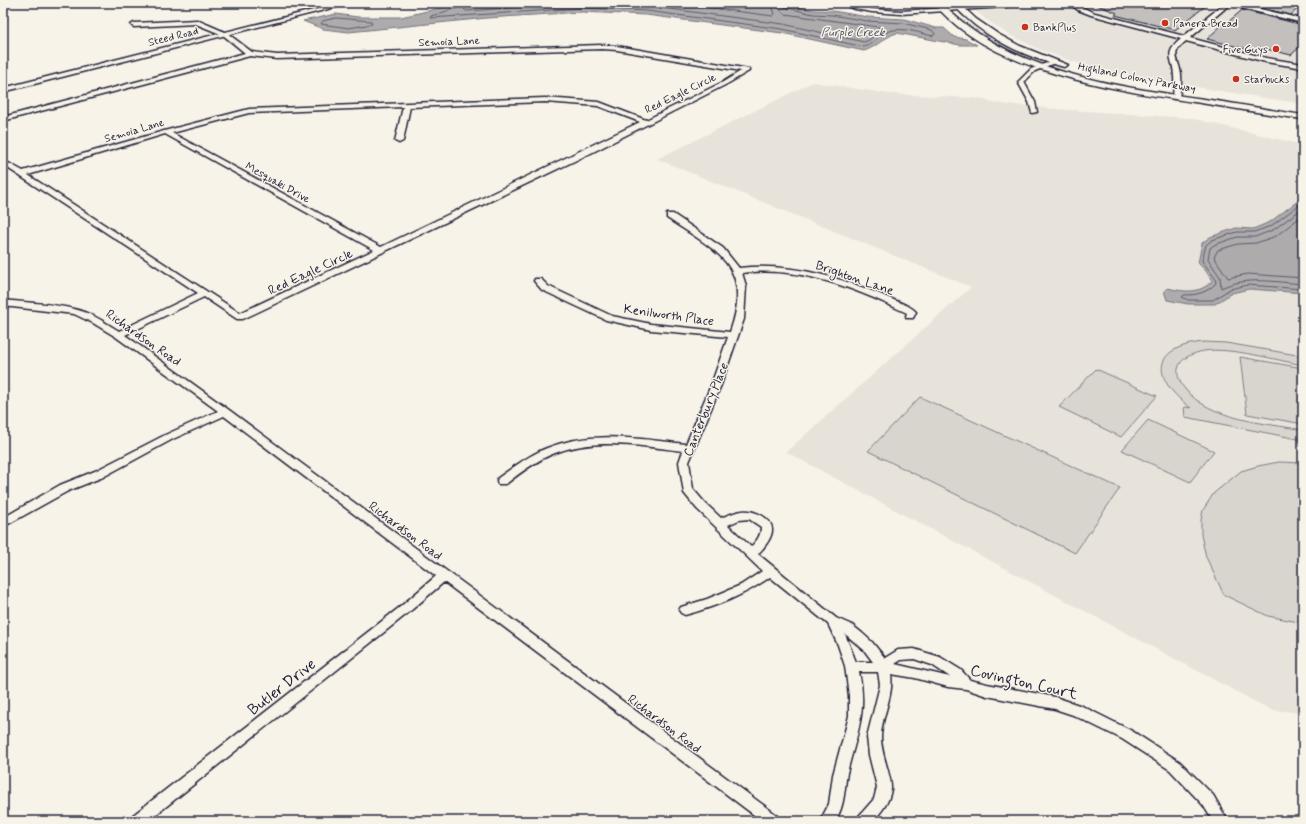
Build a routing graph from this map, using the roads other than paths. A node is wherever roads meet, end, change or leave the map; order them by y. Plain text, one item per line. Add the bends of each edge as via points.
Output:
1 (349, 3) edge
2 (842, 3) edge
3 (937, 3) edge
4 (1018, 3) edge
5 (1072, 3) edge
6 (1219, 3) edge
7 (1250, 3) edge
8 (958, 5) edge
9 (1231, 6) junction
10 (1243, 7) junction
11 (944, 10) junction
12 (1303, 15) edge
13 (1303, 21) edge
14 (134, 26) dead end
15 (225, 34) junction
16 (1186, 38) junction
17 (250, 54) junction
18 (1054, 62) junction
19 (1303, 66) edge
20 (1043, 67) junction
21 (1074, 68) dead end
22 (1093, 74) dead end
23 (725, 83) joint
24 (3, 90) edge
25 (1176, 94) junction
26 (407, 105) junction
27 (349, 107) joint
28 (1303, 109) edge
29 (1034, 112) dead end
30 (1303, 117) edge
31 (3, 119) edge
32 (645, 122) junction
33 (166, 132) junction
34 (399, 141) dead end
35 (3, 162) edge
36 (22, 174) junction
37 (670, 216) dead end
38 (381, 250) junction
39 (737, 271) junction
40 (538, 281) dead end
41 (203, 294) junction
42 (3, 303) edge
43 (910, 316) dead end
44 (119, 335) junction
45 (733, 335) junction
46 (225, 412) junction
47 (689, 448) junction
48 (502, 481) dead end
49 (3, 523) edge
50 (720, 524) junction
51 (751, 554) junction
52 (771, 571) junction
53 (443, 576) junction
54 (685, 610) dead end
55 (832, 622) junction
56 (852, 667) junction
57 (882, 667) junction
58 (966, 684) junction
59 (137, 821) edge
60 (773, 821) edge
61 (827, 821) edge
62 (864, 821) edge
63 (1221, 821) edge

1 - 15 street, Steed Road
2 - 11 street via 877,12
3 - 11 street, Highland Colony Parkway
4 - 8 street
5 - 16 street via 1093,14
6 - 9 street
7 - 10 street via 1249,6
7 - 12 street
8 - 11 street
8 - 18 street, Highland Colony Parkway via 975,22 991,32 1013,45
9 - 10 street
9 - 16 street
10 - 13 street
11 - 20 street, Highland Colony Parkway via 965,28 992,45
14 - 15 street via 197,22
15 - 17 street
15 - 24 street, Steed Road
16 - 19 street via 1266,60
16 - 25 street via 1172,53 1178,72
17 - 23 street, Semoia Lane via 278,57 602,47 747,70
17 - 31 street
18 - 20 street
18 - 21 street, Highland Colony Parkway
20 - 25 street, Highland Colony Parkway via 1118,87
20 - 29 street via 1033,70 1022,82
22 - 25 street, Highland Colony Parkway
23 - 32 street, Red Eagle Circle
25 - 28 street, Highland Colony Parkway
25 - 30 street, Highland Colony Parkway
26 - 27 street, Red Eagle Circle
26 - 32 street, Red Eagle Circle via 509,100 578,101 599,104
26 - 34 street
27 - 33 street, Semoia Lane via 249,112
32 - 38 street, Red Eagle Circle
33 - 36 street, Semoia Lane
33 - 38 street, Mesquaki Drive
35 - 36 street, Red Eagle Circle
36 - 41 street, Red Eagle Circle
37 - 39 street, Canterbury Place via 720,250
38 - 41 street, Red Eagle Circle via 240,317
39 - 43 street, Brighton Lane via 763,268 820,276 903,307 912,312
39 - 45 street, Canterbury Place via 742,286 739,319
40 - 45 street, Kenilworth Place via 545,288 609,318 651,327
41 - 44 street
42 - 44 street, Richardson Road via 76,312
44 - 46 street, Richardson Road
45 - 47 street, Canterbury Place via 716,385
46 - 49 street via 169,436 99,474 64,488
46 - 53 street, Richardson Road
47 - 48 street via 592,440 557,448 529,462
47 - 50 street, Canterbury Place via 684,462 688,490
50 - 51 street, Canterbury Place
50 - 51 street via 742,514 762,521 766,525 766,537
51 - 52 street, Canterbury Place
52 - 54 street via 745,588 710,603
52 - 55 street, Canterbury Place
53 - 59 street, Butler Drive via 404,610
53 - 60 street, Richardson Road
55 - 56 street, Canterbury Place
55 - 57 street, Canterbury Place via 848,629 868,646
56 - 57 street, Covington Court
56 - 61 street, Canterbury Place via 856,706 854,723 840,778 838,799
57 - 58 street, Covington Court
57 - 58 street via 898,655 914,654 936,661
57 - 62 street, Canterbury Place via 886,685 874,737 884,787 879,804
58 - 63 street, Covington Court via 1078,710 1127,735 1153,750 1179,770 1208,800

